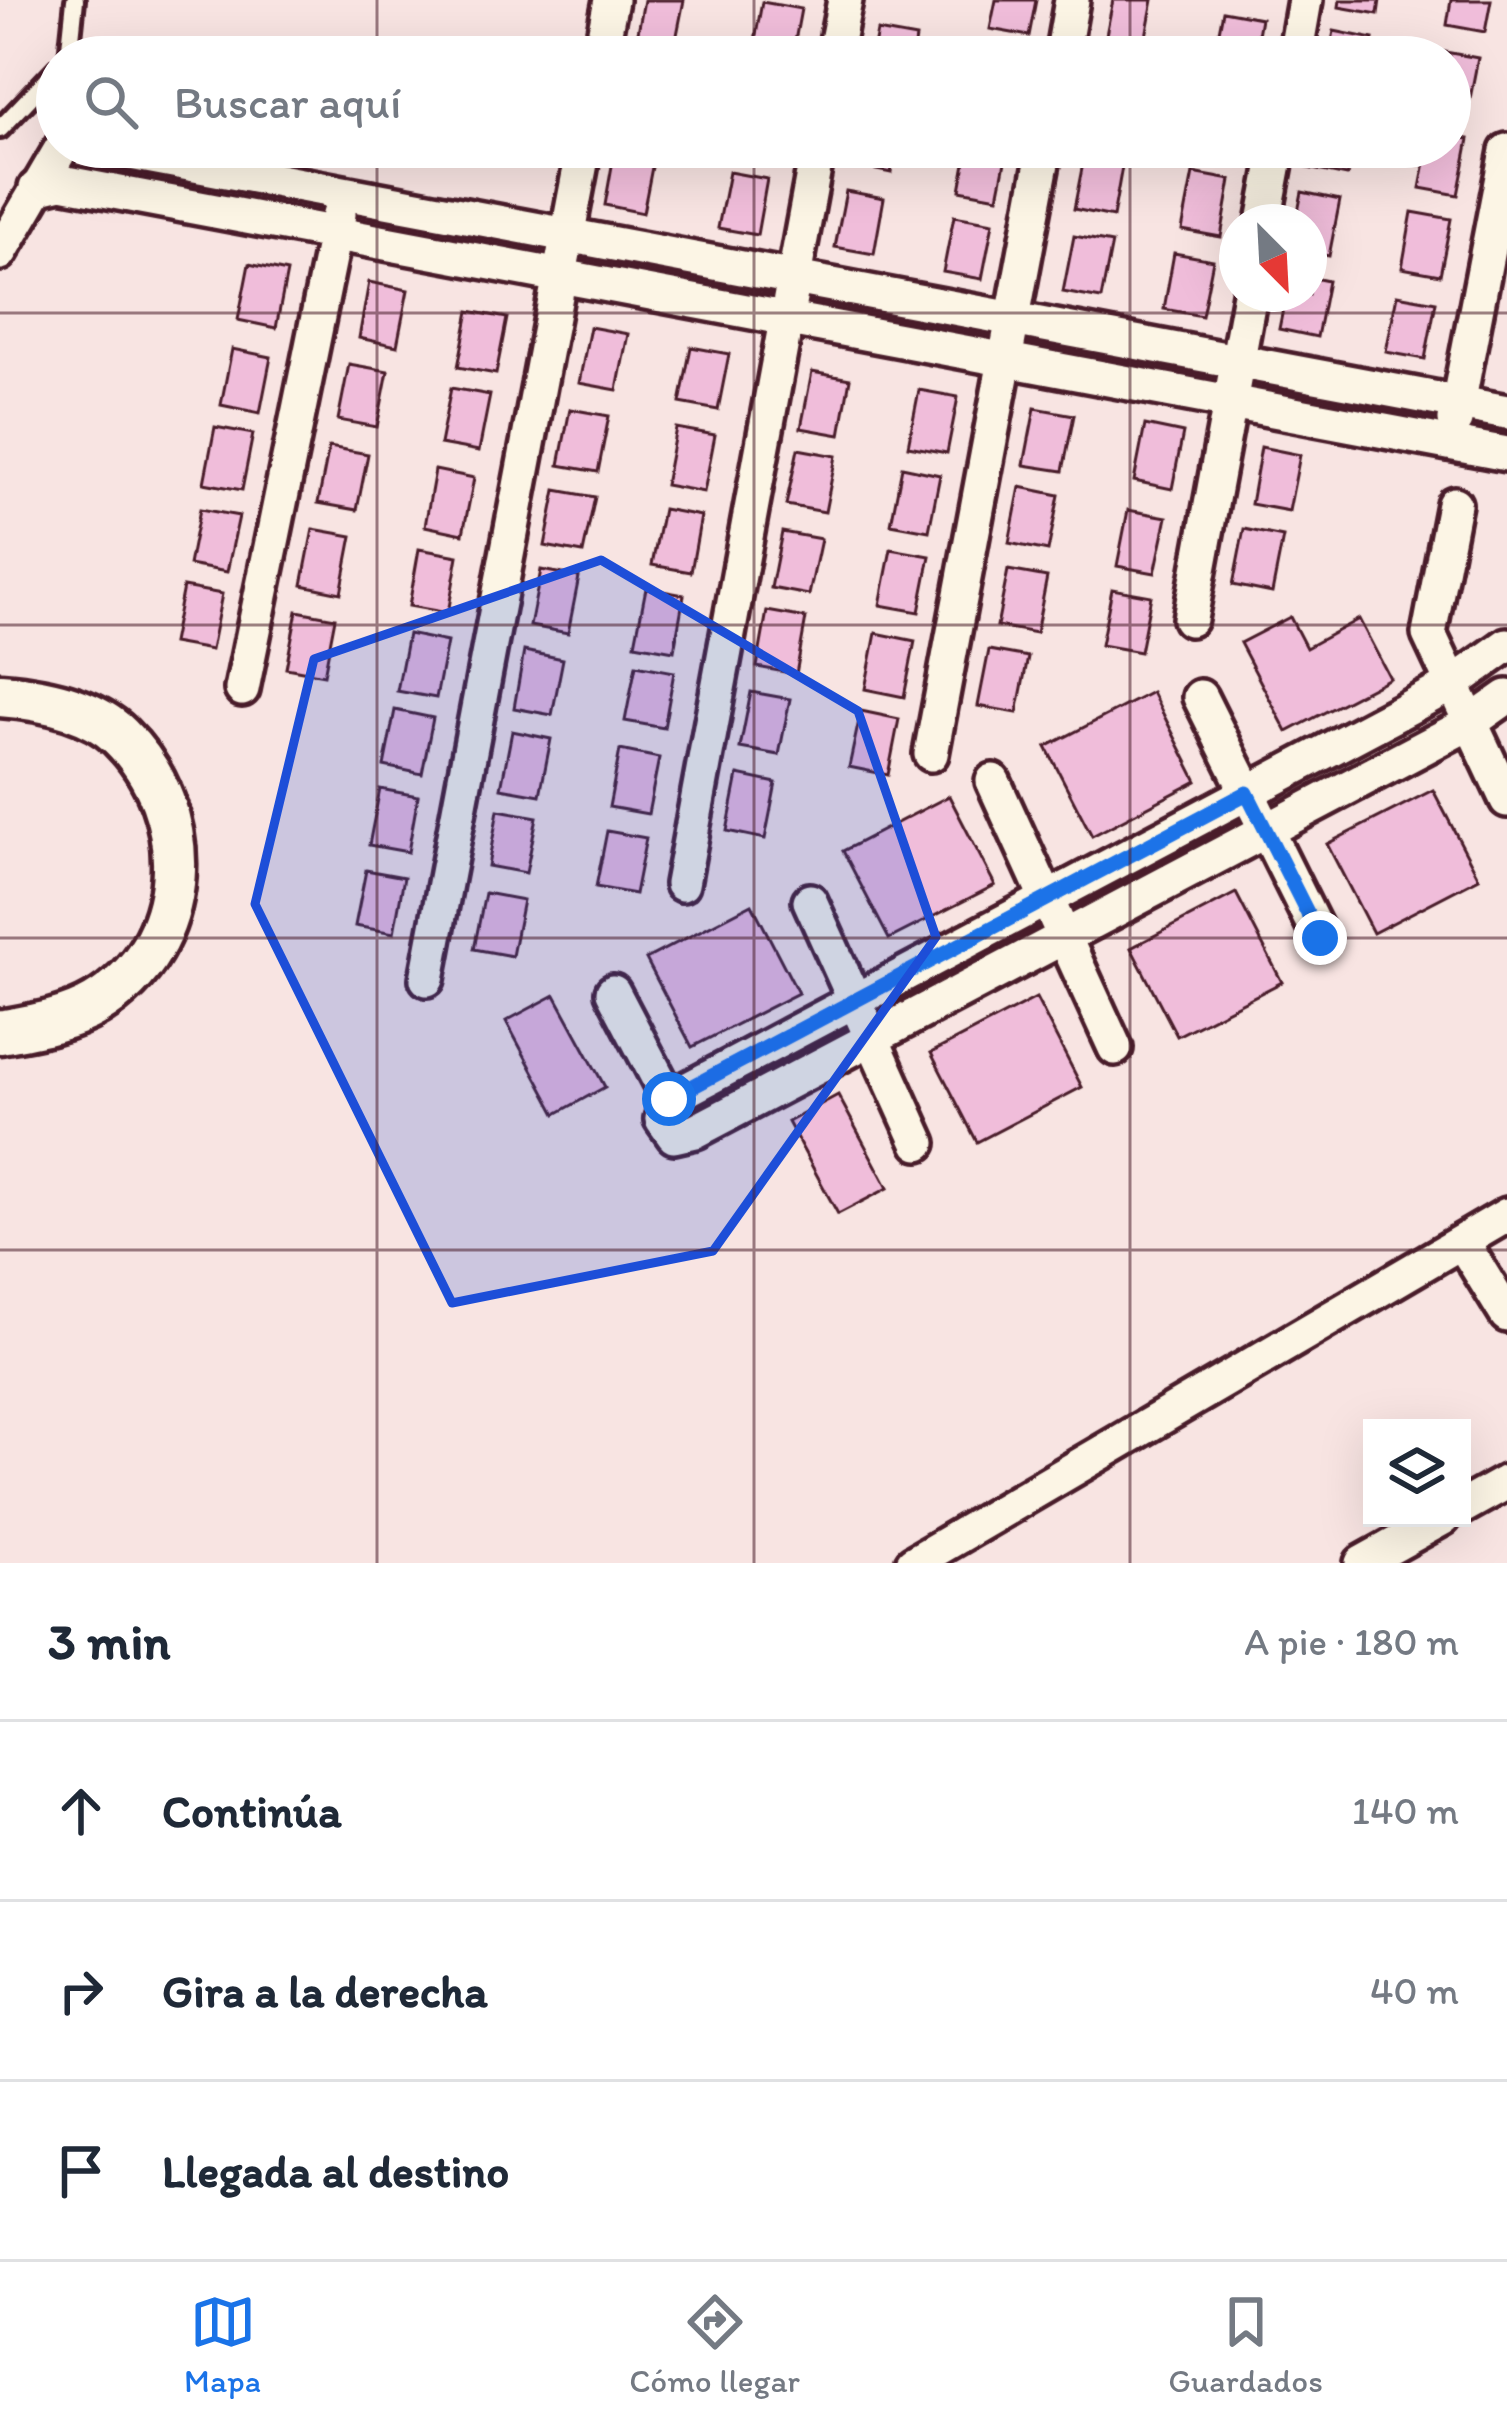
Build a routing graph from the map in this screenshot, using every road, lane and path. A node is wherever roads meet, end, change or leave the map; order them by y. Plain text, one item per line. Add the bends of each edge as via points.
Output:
1 (75, 0) edge
2 (611, 0) edge
3 (845, 0) edge
4 (1072, 0) edge
5 (1305, 0) edge
6 (71, 36) edge
7 (604, 36) edge
8 (838, 36) edge
9 (1066, 36) edge
10 (1298, 36) edge
11 (36, 91) edge
12 (0, 129) edge
13 (1507, 151) edge
14 (49, 168) edge
15 (210, 168) edge
16 (580, 168) edge
17 (814, 168) edge
18 (1041, 168) edge
19 (1274, 168) edge
20 (36, 188) junction
21 (343, 193) junction
22 (1267, 204) edge
23 (335, 233) junction
24 (567, 235) junction
25 (0, 253) edge
26 (559, 275) junction
27 (794, 278) junction
28 (1247, 312) edge
29 (786, 318) junction
30 (1012, 319) junction
31 (1005, 359) junction
32 (1238, 361) junction
33 (1231, 401) junction
34 (1458, 403) junction
35 (1507, 412) edge
36 (1450, 443) junction
37 (1507, 454) edge
38 (1454, 504) dead end
39 (1190, 619) dead end
40 (1507, 645) edge
41 (1451, 685) junction
42 (242, 689) dead end
43 (0, 695) edge
44 (1199, 697) dead end
45 (1507, 697) edge
46 (1470, 723) junction
47 (931, 754) dead end
48 (993, 781) dead end
49 (1247, 793) junction
50 (1507, 800) edge
51 (1266, 830) junction
52 (682, 884) dead end
53 (1046, 899) junction
54 (810, 901) dead end
55 (1064, 937) junction
56 (1320, 938) dead end
57 (427, 979) dead end
58 (613, 992) dead end
59 (855, 1000) junction
60 (0, 1032) edge
61 (872, 1039) junction
62 (1115, 1048) dead end
63 (669, 1099) junction
64 (920, 1143) dead end
65 (1507, 1215) edge
66 (1462, 1242) junction
67 (1507, 1315) edge
68 (1507, 1482) edge
69 (1471, 1503) edge
70 (1427, 1527) edge
71 (913, 1563) edge
72 (1362, 1563) edge

1 - 6 lane
2 - 7 street
3 - 8 street
4 - 9 street
5 - 10 street
11 - 12 lane
13 - 34 street
14 - 20 street
15 - 21 street
16 - 24 street
17 - 27 street
18 - 30 street
19 - 22 street
20 - 23 street via 61,182
20 - 25 street
21 - 23 street
21 - 24 street
23 - 26 street
23 - 42 street
24 - 26 street
24 - 27 street
26 - 29 street
26 - 57 street
27 - 29 street
27 - 30 street
28 - 32 street
29 - 31 street
29 - 52 street
30 - 31 street
30 - 32 street
31 - 33 street
31 - 47 street
32 - 33 street
32 - 34 street
33 - 36 street
33 - 39 street
34 - 35 street
34 - 36 street
36 - 37 street
38 - 41 street via 1429,634
40 - 41 street
41 - 46 street
41 - 49 street
43 - 60 street via 83,713 118,734 164,802 176,878 168,918 128,980 95,1005
44 - 49 street
45 - 46 street
46 - 50 street
46 - 51 street
48 - 53 street
49 - 51 street
49 - 53 street
51 - 55 street
51 - 56 street
53 - 55 street
53 - 59 street
54 - 59 street
55 - 61 street
55 - 62 street
58 - 63 street
59 - 61 street
59 - 63 street
61 - 63 street via 695,1131 674,1136 662,1119
61 - 64 street
65 - 66 street
66 - 67 street
66 - 71 street
68 - 69 street
70 - 72 street

